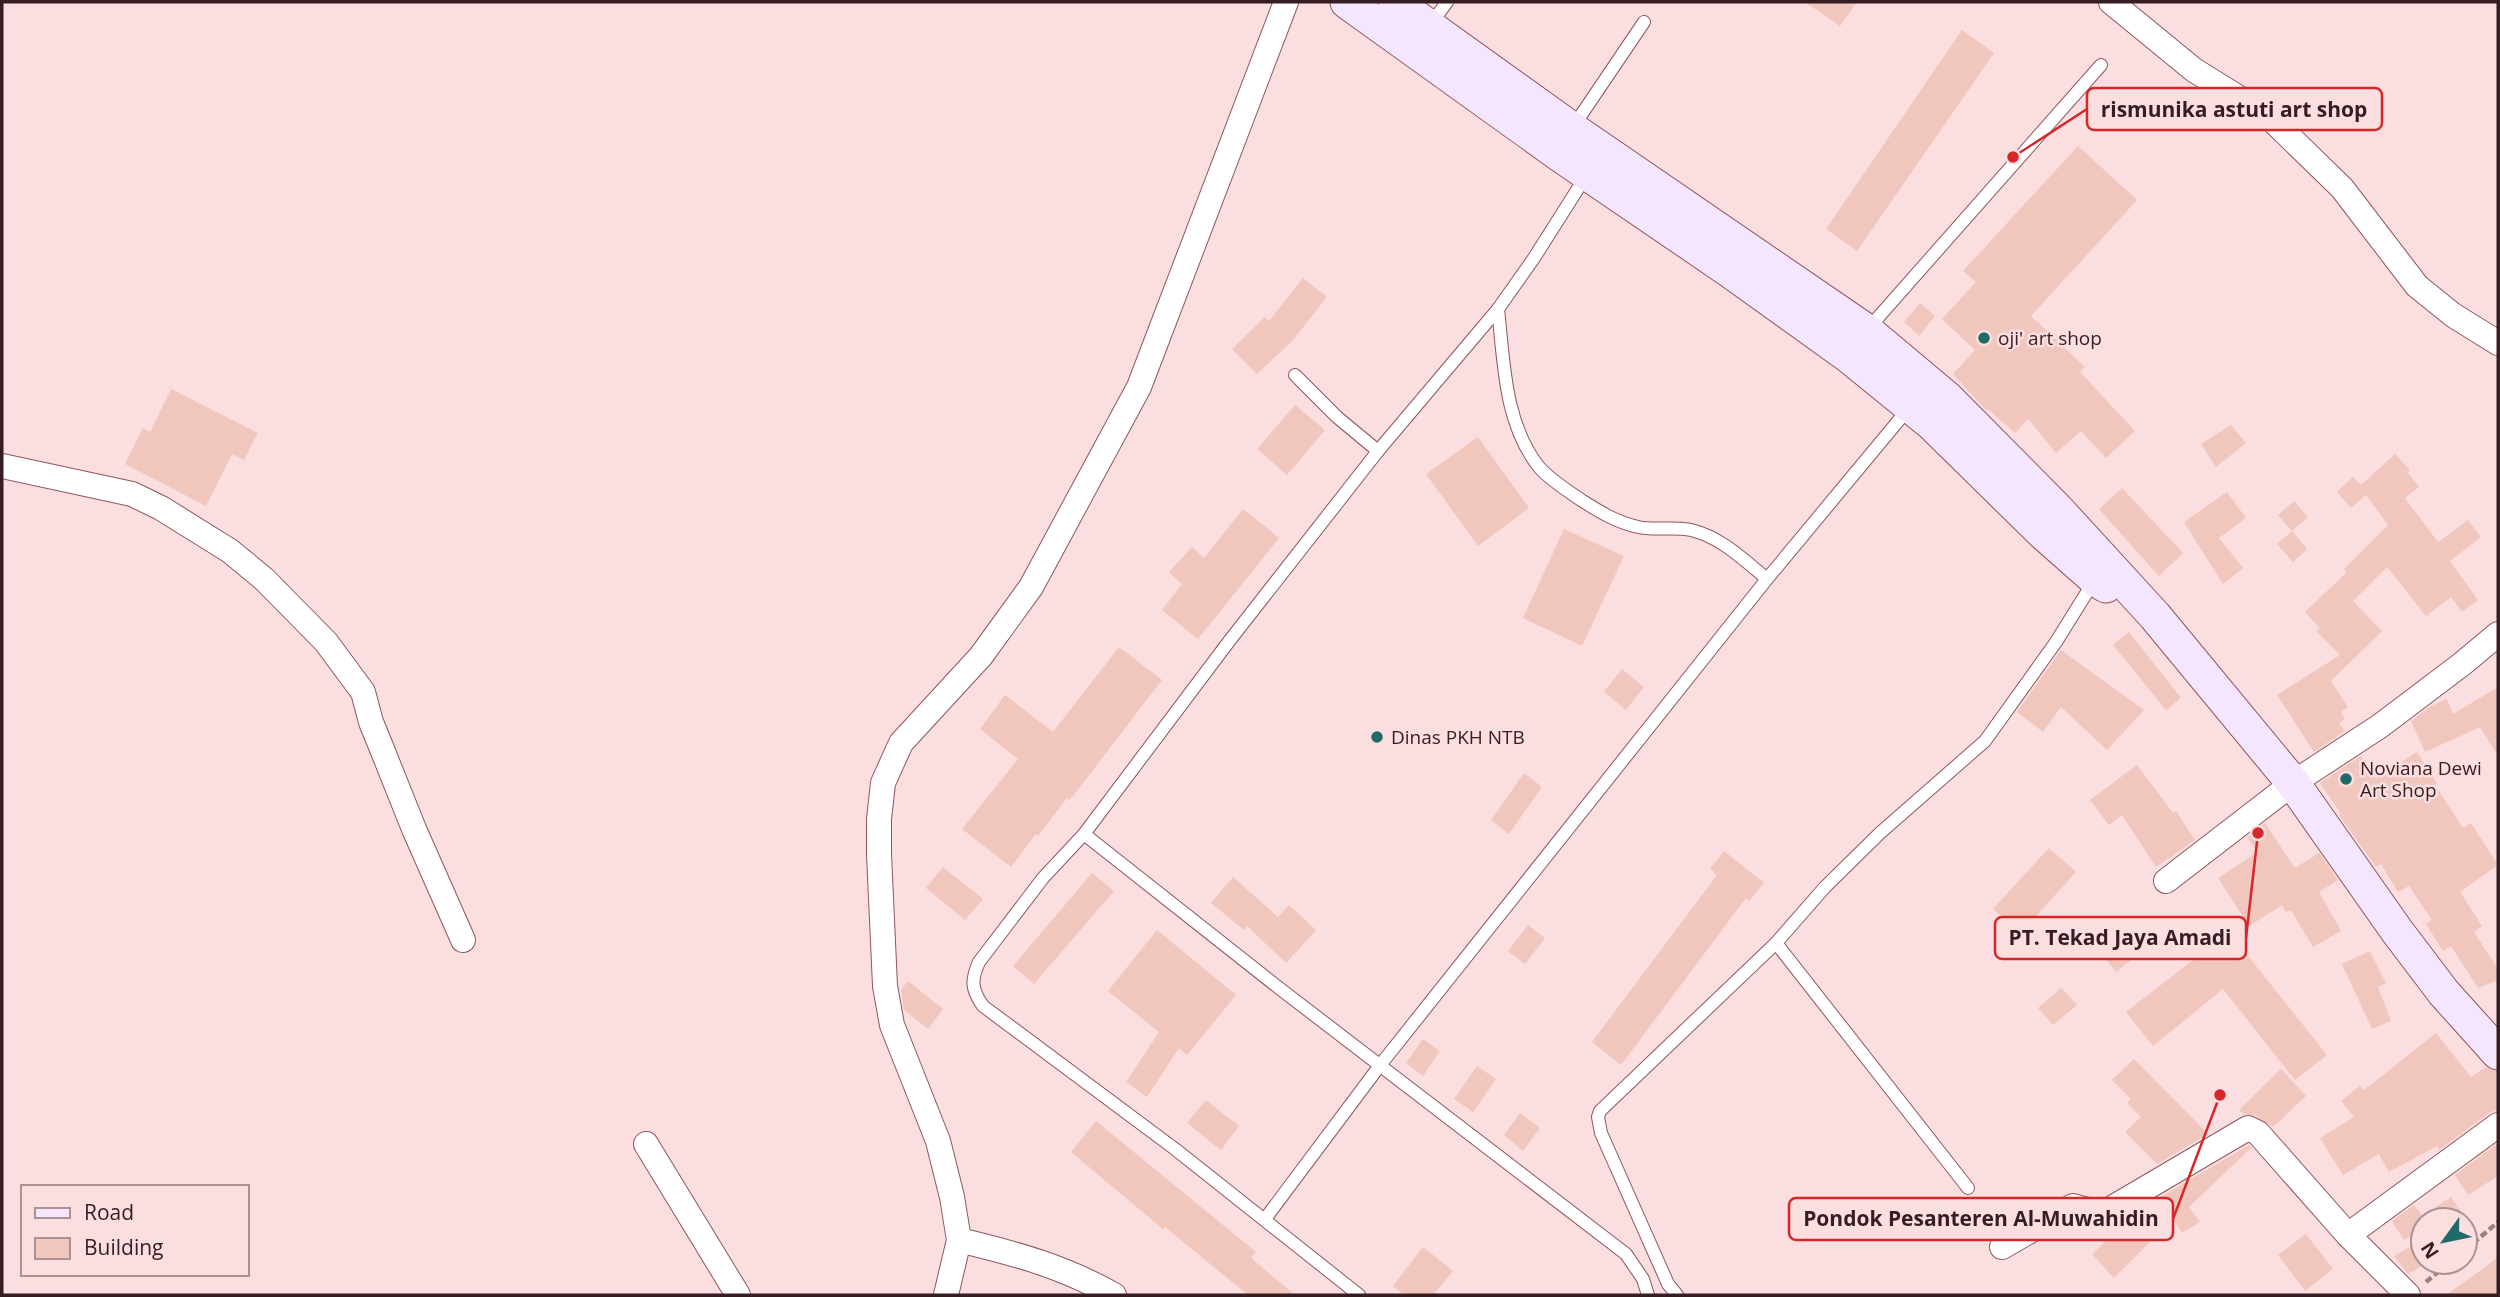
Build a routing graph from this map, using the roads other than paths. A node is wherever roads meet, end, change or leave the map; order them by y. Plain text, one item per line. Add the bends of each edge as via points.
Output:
1 (1286, 2) edge
2 (1347, 2) edge
3 (1395, 2) edge
4 (2110, 2) edge
5 (1438, 14) edge
6 (1644, 22) dead end
7 (2101, 65) dead end
8 (1566, 142) junction
9 (1593, 160) junction
10 (1498, 309) junction
11 (1867, 331) junction
12 (2498, 343) edge
13 (1295, 375) dead end
14 (1930, 410) junction
15 (1378, 451) junction
16 (2, 466) edge
17 (2102, 572) junction
18 (1767, 579) junction
19 (2498, 634) edge
20 (2293, 783) junction
21 (1084, 834) junction
22 (2166, 881) dead end
23 (463, 940) dead end
24 (1776, 943) junction
25 (2498, 1052) edge
26 (1381, 1064) junction
27 (2498, 1125) edge
28 (646, 1144) dead end
29 (1968, 1188) dead end
30 (1265, 1219) junction
31 (2348, 1235) junction
32 (959, 1240) junction
33 (2002, 1247) dead end
34 (2414, 1291) edge
35 (738, 1295) edge
36 (946, 1295) edge
37 (1114, 1295) edge
38 (1359, 1295) edge
39 (1648, 1295) edge
40 (1677, 1295) edge

1 - 32 street via 1133,398 1031,587 981,656 901,743 883,783 879,854 888,1007 938,1141
2 - 8 main road
3 - 5 main road
4 - 12 street via 2194,70 2268,116 2342,188 2417,286
5 - 8 main road
6 - 8 lane
7 - 11 lane
8 - 9 main road
9 - 10 lane
9 - 11 main road
9 - 14 main road via 1752,286
10 - 15 lane
10 - 18 lane via 1512,415 1540,468 1614,521 1643,528 1692,530 1714,538
11 - 14 main road
13 - 15 lane
14 - 17 main road via 2043,533
14 - 18 lane
15 - 21 lane
16 - 23 street via 132,494 161,508 230,551 326,642 363,692 386,761
17 - 20 main road via 2155,616
17 - 24 lane via 1985,740 1880,833
18 - 26 lane
19 - 20 street via 2380,726
20 - 22 street
20 - 25 main road via 2444,993
21 - 26 lane
21 - 30 lane via 979,962 973,976 974,992 983,1006
24 - 29 lane
24 - 40 lane via 1598,1117 1668,1284
26 - 30 lane
26 - 39 lane via 1626,1254
27 - 31 street
28 - 35 street
30 - 38 lane
31 - 33 street via 2264,1140 2246,1128 2107,1211 2073,1206
31 - 34 street
32 - 36 street
32 - 37 street via 1028,1256

